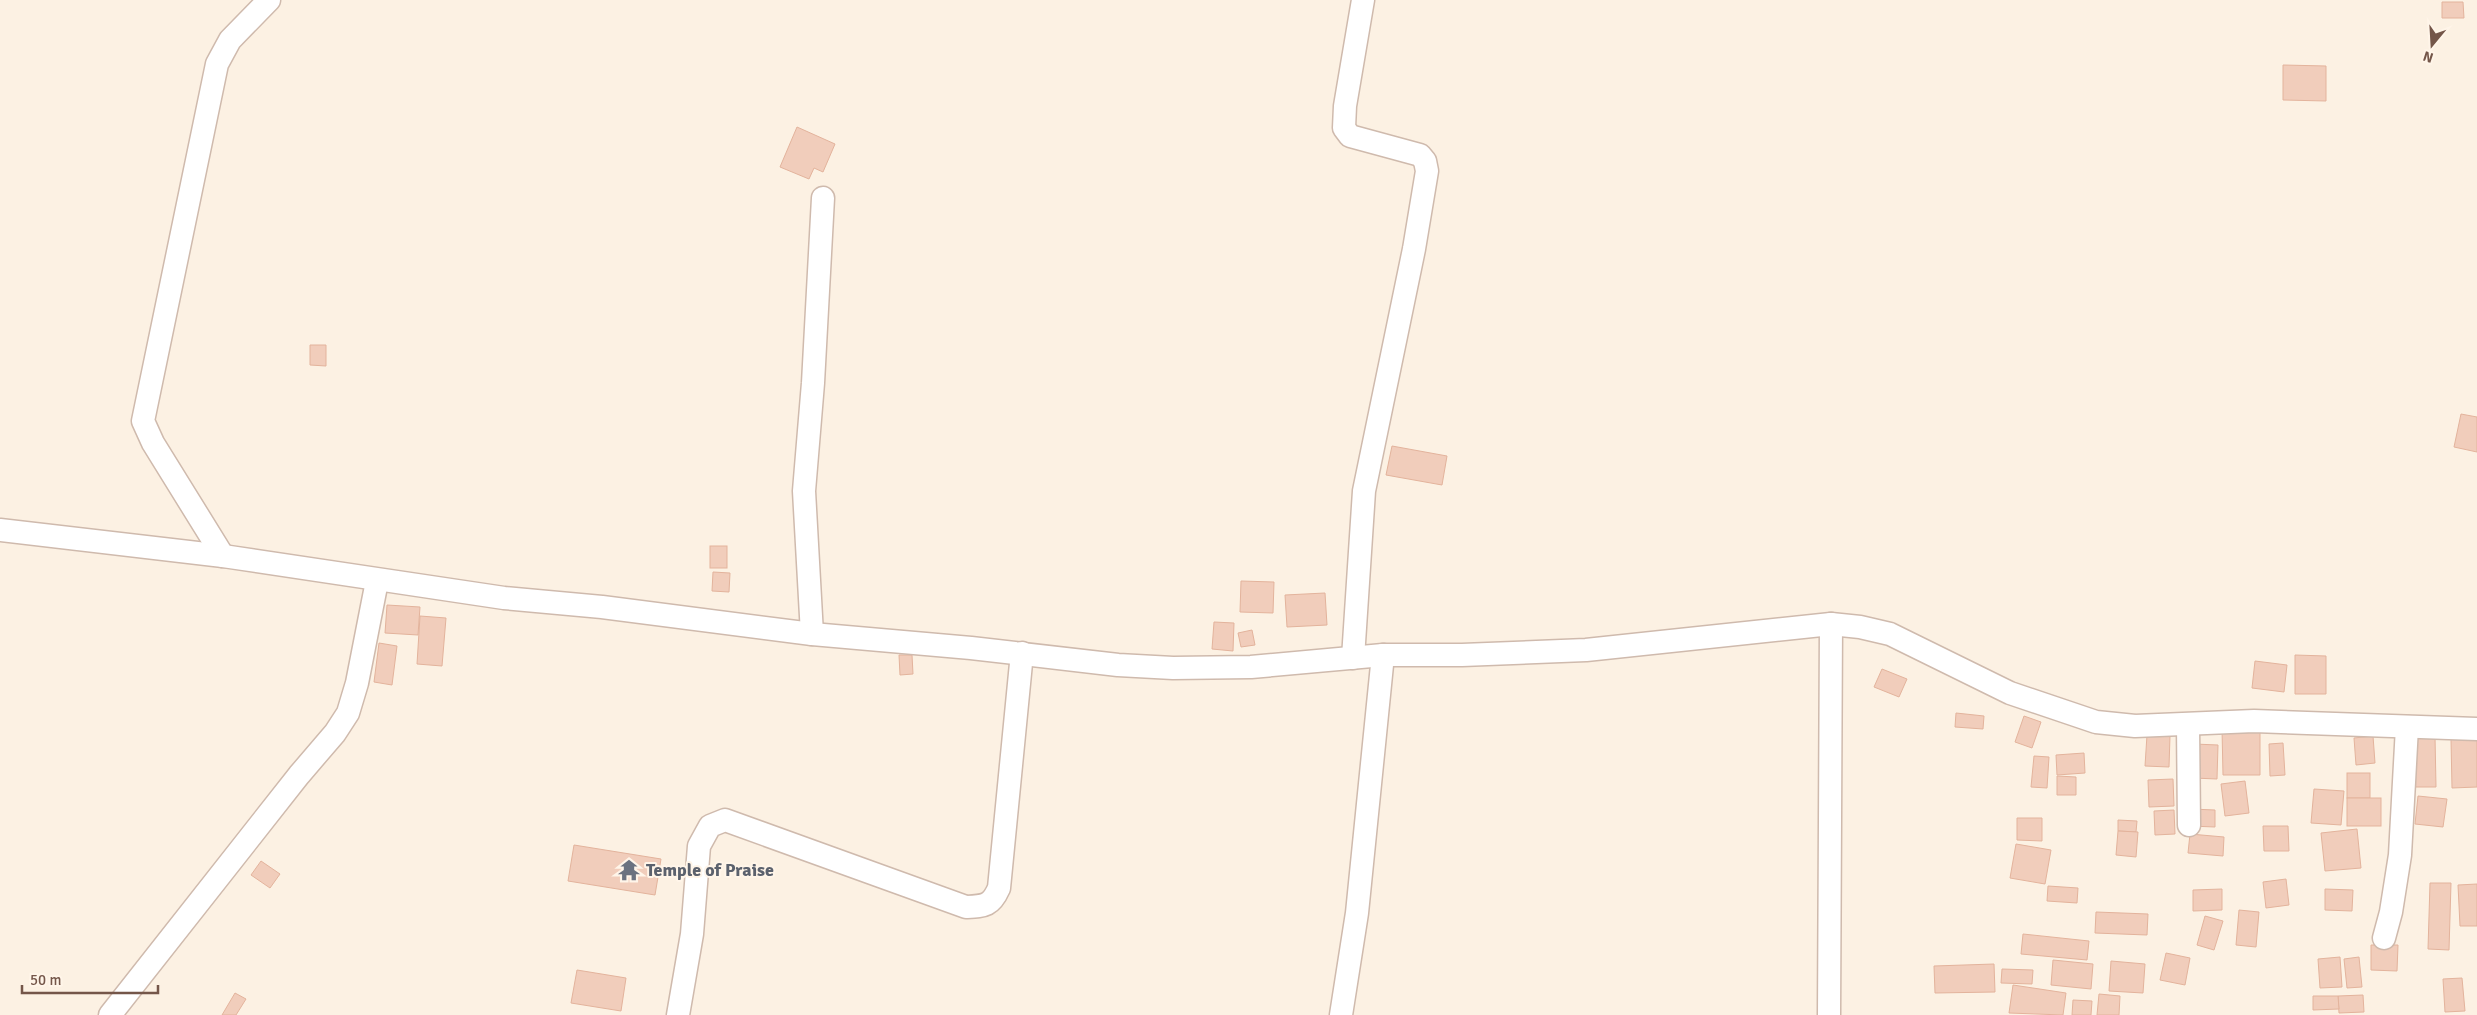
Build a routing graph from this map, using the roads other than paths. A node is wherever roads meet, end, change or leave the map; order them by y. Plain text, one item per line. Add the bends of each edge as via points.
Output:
1 (269, 0) edge
2 (1363, 0) edge
3 (822, 198) dead end
4 (0, 530) edge
5 (223, 556) junction
6 (377, 581) junction
7 (1831, 624) junction
8 (812, 634) junction
9 (1022, 653) junction
10 (1383, 655) junction
11 (1353, 658) junction
12 (2188, 725) junction
13 (2407, 727) junction
14 (2477, 729) edge
15 (2189, 824) dead end
16 (2384, 938) dead end
17 (110, 1015) edge
18 (678, 1015) edge
19 (1341, 1015) edge
20 (1829, 1015) edge

1 - 5 street via 230,40 217,64 143,420 152,443
2 - 11 street via 1344,128 1350,136 1420,155 1427,171 1364,491
3 - 8 street via 804,491
4 - 5 street
5 - 6 street
6 - 8 street
6 - 17 street via 348,713
7 - 10 street via 1586,650
7 - 12 street via 1890,634 2010,694 2096,722 2135,726
7 - 20 street
8 - 9 street
9 - 11 street via 1173,668 1251,667
9 - 18 street via 998,888 993,900 984,906 966,907 725,820 715,822 699,846 692,934
10 - 11 street
10 - 19 street via 1357,913
12 - 13 street via 2254,721
12 - 15 street
13 - 14 street
13 - 16 street via 2400,855 2392,912

